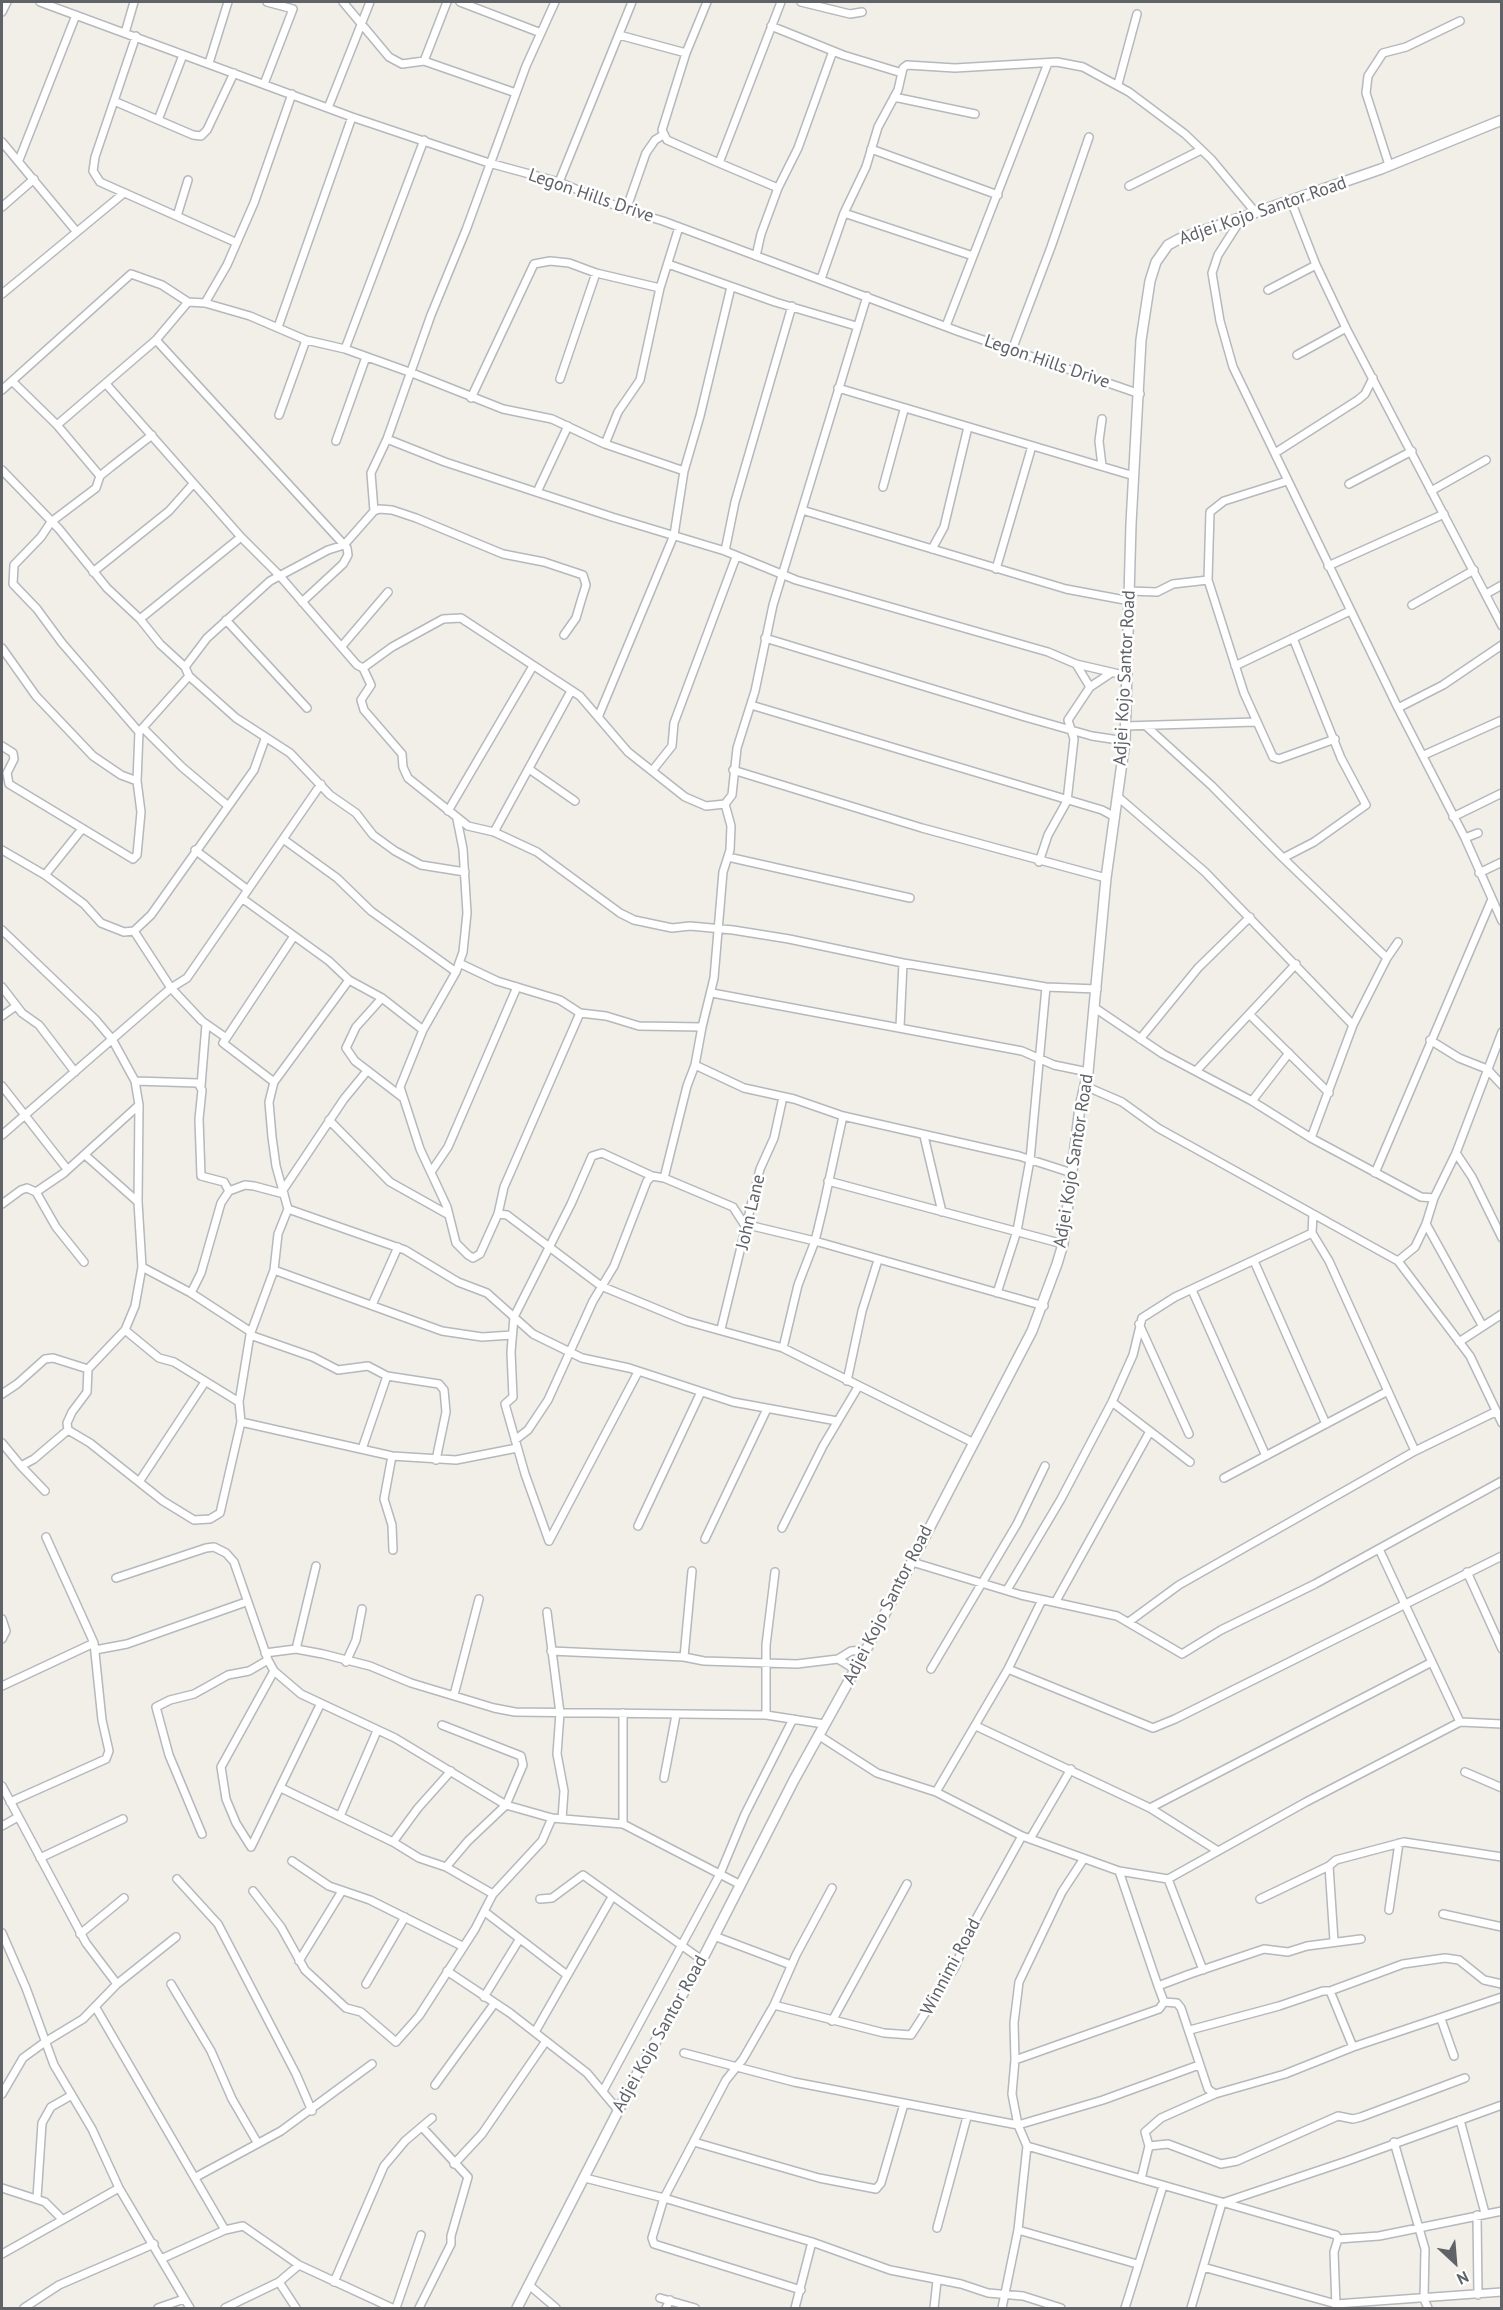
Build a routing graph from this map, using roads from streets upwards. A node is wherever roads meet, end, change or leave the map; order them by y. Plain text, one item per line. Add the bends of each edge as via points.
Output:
1 (7, 2) edge
2 (40, 2) edge
3 (135, 2) edge
4 (228, 2) edge
5 (267, 2) edge
6 (343, 2) edge
7 (370, 2) edge
8 (447, 2) edge
9 (460, 2) edge
10 (555, 2) edge
11 (632, 2) edge
12 (707, 2) edge
13 (781, 2) edge
14 (801, 2) edge
15 (2, 12) edge
16 (862, 12) dead end
17 (1137, 14) dead end
18 (76, 15) junction
19 (1460, 21) dead end
20 (362, 24) junction
21 (771, 26) junction
22 (125, 33) junction
23 (541, 33) junction
24 (619, 35) junction
25 (136, 36) junction
26 (833, 51) junction
27 (686, 53) junction
28 (183, 55) junction
29 (424, 61) junction
30 (208, 63) junction
31 (1048, 63) junction
32 (234, 73) junction
33 (902, 73) junction
34 (264, 84) junction
35 (1118, 84) junction
36 (516, 93) junction
37 (292, 94) junction
38 (894, 97) junction
39 (114, 101) junction
40 (328, 108) junction
41 (975, 114) dead end
42 (352, 117) junction
43 (158, 120) junction
44 (1502, 120) edge
45 (663, 135) junction
46 (1089, 137) dead end
47 (424, 140) junction
48 (2, 142) edge
49 (872, 149) junction
50 (1201, 150) junction
51 (19, 160) junction
52 (719, 163) junction
53 (489, 164) junction
54 (1389, 165) junction
55 (34, 179) junction
56 (188, 180) dead end
57 (559, 183) junction
58 (1129, 186) dead end
59 (778, 188) junction
60 (124, 193) junction
61 (998, 195) junction
62 (1291, 201) junction
63 (2, 207) edge
64 (626, 210) junction
65 (844, 213) junction
66 (1256, 213) junction
67 (177, 216) junction
68 (1241, 219) junction
69 (679, 227) junction
70 (76, 231) junction
71 (236, 242) junction
72 (756, 256) junction
73 (973, 256) junction
74 (668, 264) junction
75 (1316, 265) junction
76 (596, 273) junction
77 (821, 279) junction
78 (731, 286) junction
79 (660, 288) junction
80 (1268, 290) dead end
81 (2, 294) edge
82 (867, 296) junction
83 (188, 302) junction
84 (206, 303) junction
85 (792, 306) junction
86 (856, 326) junction
87 (946, 326) junction
88 (278, 327) junction
89 (1346, 328) junction
90 (306, 339) junction
91 (156, 340) junction
92 (345, 349) junction
93 (1012, 350) junction
94 (1297, 355) dead end
95 (366, 357) junction
96 (412, 373) junction
97 (1373, 378) junction
98 (560, 379) dead end
99 (12, 381) junction
100 (107, 385) junction
101 (838, 388) junction
102 (2, 390) edge
103 (1140, 394) junction
104 (471, 398) junction
105 (904, 410) junction
106 (279, 415) dead end
107 (1101, 419) dead end
108 (57, 425) junction
109 (568, 426) junction
110 (968, 427) junction
111 (152, 435) junction
112 (387, 439) junction
113 (336, 441) dead end
114 (605, 444) junction
115 (1032, 446) junction
116 (1412, 451) junction
117 (1275, 453) junction
118 (1486, 460) dead end
119 (1102, 466) junction
120 (2, 470) edge
121 (684, 471) junction
122 (100, 476) junction
123 (1134, 476) junction
124 (1287, 480) junction
125 (193, 484) junction
126 (1349, 484) dead end
127 (883, 487) dead end
128 (1431, 491) junction
129 (537, 492) junction
130 (802, 510) junction
131 (374, 511) junction
132 (1444, 514) junction
133 (51, 522) junction
134 (674, 535) junction
135 (241, 537) junction
136 (344, 545) junction
137 (932, 549) junction
138 (725, 551) junction
139 (736, 557) junction
140 (1328, 566) junction
141 (996, 569) junction
142 (1474, 570) junction
143 (93, 572) junction
144 (783, 574) junction
145 (279, 575) junction
146 (1208, 580) junction
147 (1502, 585) edge
148 (387, 592) dead end
149 (1486, 594) junction
150 (1130, 596) junction
151 (302, 602) junction
152 (1412, 605) dead end
153 (1350, 611) junction
154 (140, 619) junction
155 (226, 620) junction
156 (1502, 626) edge
157 (564, 635) dead end
158 (765, 638) junction
159 (1293, 638) junction
160 (1502, 645) edge
161 (342, 646) junction
162 (2, 648) edge
163 (1076, 664) junction
164 (533, 666) junction
165 (1235, 666) junction
166 (185, 668) junction
167 (363, 668) junction
168 (1111, 673) junction
169 (189, 676) junction
170 (1128, 676) junction
171 (1090, 687) junction
172 (571, 691) junction
173 (751, 705) junction
174 (307, 708) dead end
175 (1398, 708) junction
176 (599, 715) junction
177 (1502, 720) edge
178 (1256, 722) junction
179 (1125, 726) junction
180 (1146, 726) junction
181 (141, 730) junction
182 (1071, 730) junction
183 (265, 739) junction
184 (1335, 739) junction
185 (1125, 741) junction
186 (2, 746) edge
187 (1424, 755) junction
188 (529, 769) junction
189 (733, 770) junction
190 (652, 771) junction
191 (137, 781) junction
192 (321, 784) junction
193 (1502, 793) edge
194 (1117, 796) junction
195 (575, 801) dead end
196 (1067, 801) junction
197 (725, 804) junction
198 (227, 805) junction
199 (448, 811) junction
200 (1115, 817) junction
201 (1453, 817) junction
202 (457, 819) junction
203 (82, 829) junction
204 (494, 832) junction
205 (1478, 833) dead end
206 (1465, 838) junction
207 (283, 839) junction
208 (2, 850) edge
209 (195, 850) junction
210 (728, 857) junction
211 (1282, 858) junction
212 (1039, 862) junction
213 (1502, 862) edge
214 (465, 872) junction
215 (1479, 873) junction
216 (45, 875) junction
217 (1106, 878) junction
218 (248, 890) junction
219 (910, 897) dead end
220 (243, 899) junction
221 (1492, 899) junction
222 (1250, 917) junction
223 (1502, 921) edge
224 (2, 930) edge
225 (719, 930) junction
226 (134, 931) junction
227 (294, 936) junction
228 (1398, 942) dead end
229 (1387, 958) junction
230 (459, 963) junction
231 (903, 963) junction
232 (1296, 964) junction
233 (456, 972) junction
234 (349, 980) junction
235 (2, 987) edge
236 (516, 987) junction
237 (1046, 987) junction
238 (171, 988) junction
239 (1097, 989) junction
240 (712, 993) junction
241 (382, 998) junction
242 (16, 1006) junction
243 (1095, 1008) junction
244 (580, 1013) junction
245 (1249, 1014) junction
246 (2, 1017) edge
247 (206, 1024) junction
248 (1353, 1025) junction
249 (702, 1027) junction
250 (900, 1027) junction
251 (423, 1030) junction
252 (1502, 1032) edge
253 (225, 1037) junction
254 (112, 1039) junction
255 (1140, 1039) junction
256 (1431, 1040) junction
257 (1289, 1053) junction
258 (1039, 1060) junction
259 (695, 1065) junction
260 (1487, 1069) junction
261 (367, 1071) junction
262 (1196, 1071) junction
263 (75, 1072) junction
264 (1088, 1072) junction
265 (135, 1081) junction
266 (274, 1082) junction
267 (1502, 1085) edge
268 (2, 1086) edge
269 (201, 1086) junction
270 (1085, 1086) junction
271 (1329, 1093) junction
272 (402, 1096) junction
273 (783, 1097) junction
274 (1252, 1101) junction
275 (139, 1105) junction
276 (843, 1116) junction
277 (23, 1117) junction
278 (329, 1120) junction
279 (2, 1135) edge
280 (924, 1136) junction
281 (1311, 1138) junction
282 (1456, 1153) junction
283 (85, 1155) junction
284 (1030, 1160) junction
285 (67, 1169) junction
286 (431, 1172) junction
287 (1072, 1173) junction
288 (1375, 1173) junction
289 (652, 1176) junction
290 (664, 1178) junction
291 (828, 1181) junction
292 (229, 1191) junction
293 (36, 1192) junction
294 (284, 1192) junction
295 (1434, 1198) junction
296 (138, 1202) junction
297 (2, 1204) edge
298 (288, 1209) junction
299 (942, 1212) junction
300 (498, 1214) junction
301 (1313, 1214) junction
302 (449, 1215) junction
303 (1426, 1224) junction
304 (749, 1226) junction
305 (1017, 1231) junction
306 (1312, 1233) junction
307 (1502, 1238) edge
308 (815, 1241) junction
309 (1063, 1244) junction
310 (550, 1246) junction
311 (398, 1247) junction
312 (878, 1260) junction
313 (1254, 1261) junction
314 (1398, 1261) junction
315 (84, 1262) dead end
316 (142, 1267) junction
317 (274, 1270) junction
318 (601, 1286) junction
319 (1192, 1290) junction
320 (191, 1293) junction
321 (997, 1293) junction
322 (372, 1305) junction
323 (1044, 1306) junction
324 (1502, 1314) edge
325 (514, 1317) junction
326 (1139, 1324) junction
327 (1482, 1324) dead end
328 (721, 1329) junction
329 (125, 1330) junction
330 (250, 1333) junction
331 (512, 1335) junction
332 (1459, 1342) junction
333 (783, 1348) junction
334 (571, 1352) junction
335 (88, 1369) junction
336 (638, 1372) junction
337 (387, 1376) junction
338 (847, 1381) junction
339 (205, 1382) junction
340 (858, 1387) junction
341 (1388, 1391) junction
342 (2, 1394) edge
343 (700, 1394) junction
344 (239, 1402) junction
345 (1112, 1402) junction
346 (766, 1411) junction
347 (1495, 1412) junction
348 (837, 1421) junction
349 (241, 1422) junction
350 (1502, 1423) edge
351 (1326, 1424) junction
352 (68, 1430) junction
353 (1149, 1432) junction
354 (1189, 1434) dead end
355 (515, 1440) junction
356 (2, 1443) edge
357 (974, 1443) junction
358 (517, 1448) junction
359 (362, 1449) junction
360 (1415, 1451) junction
361 (392, 1456) junction
362 (1266, 1456) junction
363 (436, 1460) junction
364 (1190, 1462) dead end
365 (21, 1466) junction
366 (1045, 1466) dead end
367 (1224, 1478) dead end
368 (1502, 1481) edge
369 (139, 1482) junction
370 (45, 1491) dead end
371 (638, 1526) dead end
372 (782, 1528) dead end
373 (46, 1537) dead end
374 (705, 1539) dead end
375 (1379, 1549) junction
376 (393, 1550) dead end
377 (1502, 1556) edge
378 (912, 1562) junction
379 (316, 1566) dead end
380 (692, 1571) dead end
381 (775, 1572) dead end
382 (1467, 1572) junction
383 (116, 1578) dead end
384 (983, 1584) junction
385 (1007, 1590) junction
386 (479, 1599) dead end
387 (1042, 1600) junction
388 (1056, 1601) junction
389 (246, 1602) junction
390 (1403, 1604) junction
391 (362, 1608) dead end
392 (547, 1612) dead end
393 (2, 1619) edge
394 (1130, 1622) junction
395 (1498, 1634) edge
396 (2, 1639) edge
397 (95, 1646) junction
398 (296, 1649) junction
399 (1502, 1649) edge
400 (866, 1650) junction
401 (551, 1651) junction
402 (267, 1656) junction
403 (684, 1657) junction
404 (838, 1659) junction
405 (346, 1662) junction
406 (1432, 1662) junction
407 (766, 1663) junction
408 (931, 1669) dead end
409 (1008, 1669) junction
410 (855, 1670) junction
411 (274, 1671) junction
412 (2, 1686) edge
413 (454, 1695) junction
414 (320, 1705) junction
415 (560, 1713) junction
416 (623, 1713) junction
417 (676, 1714) junction
418 (766, 1715) junction
419 (793, 1719) junction
420 (1460, 1722) junction
421 (824, 1724) junction
422 (1502, 1724) edge
423 (442, 1725) dead end
424 (976, 1726) junction
425 (377, 1731) junction
426 (818, 1735) junction
427 (1071, 1769) junction
428 (450, 1771) junction
429 (1465, 1772) dead end
430 (664, 1778) dead end
431 (2, 1786) edge
432 (280, 1788) junction
433 (1502, 1788) edge
434 (936, 1792) junction
435 (10, 1802) junction
436 (506, 1805) junction
437 (1150, 1808) junction
438 (340, 1816) junction
439 (18, 1817) junction
440 (552, 1818) junction
441 (123, 1819) dead end
442 (562, 1819) junction
443 (623, 1824) junction
444 (2, 1826) edge
445 (202, 1834) dead end
446 (1022, 1836) junction
447 (1030, 1839) junction
448 (393, 1842) junction
449 (1399, 1843) junction
450 (1218, 1851) junction
451 (1502, 1857) edge
452 (40, 1858) junction
453 (1083, 1860) junction
454 (292, 1861) dead end
455 (1329, 1866) junction
456 (446, 1867) junction
457 (1119, 1871) junction
458 (720, 1874) junction
459 (177, 1879) dead end
460 (1168, 1879) junction
461 (739, 1884) junction
462 (907, 1884) dead end
463 (832, 1888) dead end
464 (342, 1891) junction
465 (253, 1892) dead end
466 (493, 1894) junction
467 (612, 1897) junction
468 (124, 1898) dead end
469 (540, 1899) dead end
470 (1260, 1899) dead end
471 (1389, 1910) dead end
472 (485, 1912) junction
473 (1443, 1914) dead end
474 (405, 1917) junction
475 (1502, 1927) edge
476 (2, 1933) edge
477 (80, 1934) junction
478 (714, 1936) junction
479 (176, 1937) dead end
480 (1361, 1939) dead end
481 (519, 1940) junction
482 (1334, 1941) junction
483 (681, 1944) junction
484 (462, 1946) junction
485 (702, 1960) junction
486 (299, 1961) junction
487 (791, 1965) junction
488 (1203, 1970) junction
489 (447, 1971) junction
490 (567, 1975) junction
491 (117, 1984) junction
492 (171, 1984) dead end
493 (366, 1984) dead end
494 (1502, 1984) edge
495 (1158, 1986) junction
496 (1330, 1991) junction
497 (484, 1997) junction
498 (1502, 1997) edge
499 (1164, 2002) junction
500 (494, 2004) junction
501 (774, 2005) junction
502 (96, 2008) junction
503 (1441, 2019) junction
504 (832, 2021) junction
505 (1190, 2030) junction
506 (535, 2032) junction
507 (546, 2041) junction
508 (45, 2042) junction
509 (1353, 2047) junction
510 (684, 2053) dead end
511 (1454, 2056) dead end
512 (1016, 2060) junction
513 (372, 2064) dead end
514 (1199, 2065) junction
515 (736, 2068) junction
516 (1466, 2078) dead end
517 (435, 2085) dead end
518 (603, 2091) junction
519 (2, 2094) edge
520 (1215, 2094) junction
521 (72, 2095) junction
522 (904, 2104) junction
523 (1502, 2105) edge
524 (312, 2110) junction
525 (618, 2110) junction
526 (967, 2117) junction
527 (432, 2118) dead end
528 (1460, 2120) junction
529 (1018, 2125) junction
530 (422, 2127) junction
531 (257, 2142) junction
532 (694, 2142) junction
533 (1394, 2142) junction
534 (1027, 2146) junction
535 (1149, 2146) junction
536 (454, 2164) junction
537 (196, 2177) junction
538 (585, 2178) junction
539 (1141, 2179) junction
540 (1163, 2186) junction
541 (2, 2188) edge
542 (119, 2188) junction
543 (37, 2198) junction
544 (664, 2198) junction
545 (1222, 2203) junction
546 (1502, 2211) edge
547 (1485, 2213) junction
548 (1477, 2215) junction
549 (62, 2219) junction
550 (1419, 2226) junction
551 (936, 2228) dead end
552 (225, 2229) junction
553 (1018, 2230) junction
554 (421, 2235) dead end
555 (1338, 2239) junction
556 (812, 2242) junction
557 (154, 2244) junction
558 (2, 2254) edge
559 (161, 2259) junction
560 (1137, 2264) junction
561 (299, 2265) junction
562 (1203, 2267) junction
563 (937, 2281) junction
564 (279, 2282) junction
565 (334, 2282) junction
566 (529, 2285) junction
567 (801, 2290) junction
568 (1502, 2292) edge
569 (1007, 2294) junction
570 (1478, 2295) junction
571 (660, 2298) dead end
572 (184, 2299) junction
573 (1424, 2299) junction
574 (669, 2300) junction
575 (1336, 2306) edge
576 (24, 2308) edge
577 (158, 2308) edge
578 (190, 2308) edge
579 (225, 2308) edge
580 (296, 2308) edge
581 (394, 2308) edge
582 (419, 2308) edge
583 (517, 2308) edge
584 (556, 2308) edge
585 (666, 2308) edge
586 (694, 2308) edge
587 (795, 2308) edge
588 (934, 2308) edge
589 (1002, 2308) edge
590 (1061, 2308) edge
591 (1125, 2308) edge
592 (1191, 2308) edge
593 (1428, 2308) edge

1 - 15 street
2 - 18 street, Legon Hills Drive
3 - 22 street
4 - 30 street
5 - 34 street via 293,9
6 - 20 street
7 - 20 street
8 - 29 street
9 - 23 street
10 - 23 street
11 - 24 street
12 - 27 street
13 - 21 street
14 - 16 street via 850,14
17 - 35 street
18 - 22 street, Legon Hills Drive
18 - 51 street
19 - 54 street via 1409,46 1383,53 1368,76 1366,93
20 - 29 street via 389,57 402,64
20 - 40 street
21 - 26 street
21 - 52 street
22 - 25 street, Legon Hills Drive
23 - 36 street
24 - 27 street
24 - 57 street
25 - 28 street, Legon Hills Drive
25 - 39 street
26 - 33 street
26 - 59 street via 798,148
27 - 45 street via 662,125
28 - 30 street, Legon Hills Drive
28 - 43 street
29 - 36 street
30 - 32 street, Legon Hills Drive
31 - 33 street via 955,68 907,65
31 - 35 street via 1083,67
31 - 61 street
32 - 34 street, Legon Hills Drive
32 - 43 street via 201,136
33 - 38 street
34 - 37 street, Legon Hills Drive
35 - 50 street
36 - 53 street
37 - 40 street, Legon Hills Drive
37 - 71 street via 254,203
38 - 41 street
38 - 49 street via 878,127
39 - 43 street
39 - 60 street via 93,171 100,182
40 - 42 street, Legon Hills Drive
42 - 47 street, Legon Hills Drive
42 - 88 street
44 - 54 street, Adjei Kojo Santor Road
45 - 52 street via 680,148
45 - 64 street via 646,153
46 - 93 street
47 - 53 street, Legon Hills Drive
47 - 92 street
48 - 51 street
49 - 61 street
49 - 65 street
50 - 58 street
50 - 66 street
51 - 55 street
52 - 59 street
53 - 57 street, Legon Hills Drive
53 - 96 street
54 - 62 street, Adjei Kojo Santor Road
55 - 63 street
55 - 70 street
56 - 67 street
57 - 64 street, Legon Hills Drive
59 - 72 street
60 - 67 street
60 - 70 street
61 - 73 street
62 - 66 street, Adjei Kojo Santor Road
62 - 75 street
64 - 69 street, Legon Hills Drive
65 - 73 street
65 - 77 street
66 - 68 street, Adjei Kojo Santor Road
67 - 71 street
68 - 103 street, Adjei Kojo Santor Road via 1179,239 1168,245 1156,262 1142,326
68 - 117 street via 1218,255 1212,285 1233,367
69 - 72 street, Legon Hills Drive
69 - 74 street
70 - 81 street
71 - 84 street
72 - 77 street, Legon Hills Drive
73 - 87 street
74 - 78 street
74 - 79 street
75 - 80 street
75 - 89 street
76 - 79 street
76 - 98 street
76 - 104 street via 569,262 534,264
77 - 82 street, Legon Hills Drive
78 - 85 street
78 - 121 street
79 - 114 street via 640,380 618,412
82 - 86 street
82 - 87 street, Legon Hills Drive
83 - 84 street
83 - 91 street
83 - 99 street via 162,285 131,274
84 - 88 street
85 - 86 street
85 - 138 street via 735,502
86 - 101 street
87 - 93 street, Legon Hills Drive
88 - 90 street
89 - 94 street
89 - 97 street
90 - 92 street
90 - 106 street
91 - 100 street
91 - 136 street
92 - 95 street
93 - 103 street, Legon Hills Drive
95 - 96 street
95 - 113 street
96 - 104 street
96 - 112 street
97 - 116 street
97 - 117 street via 1358,400
99 - 102 street
99 - 108 street
100 - 108 street
100 - 111 street
101 - 105 street
101 - 130 street
103 - 123 street, Adjei Kojo Santor Road
104 - 109 street
105 - 110 street
105 - 127 street
107 - 119 street
108 - 122 street
109 - 114 street
109 - 129 street
110 - 115 street
110 - 137 street via 944,527
111 - 122 street
111 - 125 street
112 - 129 street
112 - 131 street via 371,473
114 - 121 street
115 - 119 street
115 - 141 street
116 - 126 street
116 - 128 street
117 - 124 street
118 - 128 street
119 - 123 street
120 - 133 street
121 - 134 street
122 - 133 street via 96,488
123 - 150 street, Adjei Kojo Santor Road
124 - 140 street
124 - 146 street via 1224,501 1210,512
125 - 135 street
125 - 143 street via 169,511
128 - 132 street
129 - 134 street
130 - 137 street
130 - 144 street
131 - 136 street
131 - 157 street via 392,510 503,554 583,575 586,585 576,618
132 - 140 street
132 - 142 street
133 - 143 street
133 - 181 street via 14,565 14,585
134 - 138 street
134 - 176 street
135 - 145 street
135 - 154 street
136 - 145 street
136 - 151 street via 348,555 343,564
137 - 141 street
138 - 139 street
139 - 144 street
139 - 190 street via 674,723 672,746
140 - 153 street
141 - 150 street via 1072,591
142 - 149 street
142 - 152 street
143 - 154 street
144 - 158 street
144 - 163 street via 1048,652
145 - 151 street
145 - 155 street
146 - 150 street via 1173,584 1157,592
146 - 165 street
147 - 149 street
148 - 161 street
149 - 156 street
150 - 170 street, Adjei Kojo Santor Road
151 - 161 street
153 - 159 street
153 - 175 street
154 - 166 street
155 - 166 street
155 - 174 street
158 - 173 street
158 - 182 street
159 - 165 street
159 - 184 street
160 - 175 street via 1443,685
161 - 167 street
162 - 191 street via 36,696 93,756 121,776
163 - 168 street
163 - 171 street
164 - 167 street via 461,618 443,619
164 - 172 street
164 - 199 street
165 - 178 street
166 - 169 street
167 - 199 street via 371,685 361,700 364,710 402,754 408,778
168 - 170 street
168 - 171 street
169 - 181 street
169 - 183 street
170 - 179 street, Adjei Kojo Santor Road
171 - 182 street via 1068,720
172 - 176 street
172 - 188 street
173 - 189 street via 736,747
173 - 196 street
175 - 187 street
176 - 190 street via 628,752
177 - 187 street
178 - 180 street
178 - 184 street via 1276,759
179 - 180 street
179 - 185 street, Adjei Kojo Santor Road
180 - 211 street
181 - 191 street
181 - 198 street
182 - 185 street
182 - 196 street via 1074,739
183 - 192 street via 290,753
183 - 198 street via 254,770
184 - 211 street via 1365,806 1314,842
185 - 194 street, Adjei Kojo Santor Road
186 - 203 street via 13,753 7,773 9,784
187 - 201 street
188 - 195 street
188 - 204 street
189 - 197 street via 732,795
189 - 212 street
190 - 197 street via 695,803
191 - 203 street via 141,812 137,855 133,859
192 - 207 street
192 - 214 street via 395,851 421,865
193 - 201 street
194 - 200 street, Adjei Kojo Santor Road
194 - 222 street via 1206,872
196 - 200 street
196 - 212 street via 1048,835
197 - 210 street via 731,826
198 - 209 street
199 - 202 street
200 - 217 street, Adjei Kojo Santor Road
201 - 206 street
202 - 204 street
202 - 214 street
203 - 216 street
204 - 225 street via 537,852 634,920 672,928
205 - 206 street
206 - 215 street
207 - 218 street
207 - 233 street via 337,878 371,911
208 - 216 street
209 - 218 street
209 - 226 street via 151,915
210 - 219 street
210 - 225 street via 723,872
211 - 229 street
212 - 217 street
213 - 215 street
214 - 230 street via 466,932
215 - 221 street
216 - 226 street via 84,904 101,923 124,932
217 - 239 street, Adjei Kojo Santor Road
218 - 220 street
220 - 227 street
220 - 238 street via 186,978
221 - 223 street
221 - 256 street
222 - 232 street
222 - 255 street via 1198,968
224 - 254 street
225 - 231 street via 789,939
225 - 240 street
226 - 238 street
227 - 234 street
227 - 253 street
228 - 229 street
229 - 248 street
230 - 233 street
230 - 236 street
231 - 237 street
231 - 250 street
232 - 245 street
232 - 248 street
233 - 251 street
234 - 241 street
234 - 266 street
235 - 242 street
236 - 244 street via 560,1000
236 - 286 street via 448,1147
237 - 239 street
237 - 258 street
238 - 247 street
238 - 254 street
239 - 243 street, Adjei Kojo Santor Road
240 - 249 street
240 - 250 street
241 - 251 street
241 - 261 street via 346,1042 348,1054
242 - 246 street
242 - 263 street via 39,1025
243 - 255 street
243 - 264 street, Adjei Kojo Santor Road
244 - 249 street via 639,1026
244 - 300 street via 504,1187
245 - 257 street
245 - 262 street
247 - 253 street
247 - 269 street
248 - 271 street
249 - 259 street
250 - 258 street via 1022,1051
251 - 272 street via 400,1084
252 - 260 street
253 - 266 street via 223,1044
254 - 263 street
254 - 265 street
255 - 262 street
256 - 260 street
256 - 288 street
257 - 271 street
257 - 274 street
258 - 264 street
258 - 284 street
259 - 273 street via 728,1083
259 - 290 street
260 - 267 street
260 - 282 street
261 - 272 street
261 - 278 street
262 - 274 street
263 - 277 street
264 - 270 street, Adjei Kojo Santor Road
265 - 269 street via 188,1081
265 - 275 street
266 - 294 street via 269,1109 276,1166
268 - 277 street
269 - 292 street via 201,1176 224,1182
270 - 287 street, Adjei Kojo Santor Road
270 - 301 street via 1122,1102 1158,1128
271 - 281 street
272 - 286 street
273 - 276 street
273 - 304 street, John Lane via 774,1138 760,1169
274 - 281 street
275 - 283 street
275 - 296 street
276 - 280 street
276 - 291 street
277 - 279 street
277 - 285 street
278 - 294 street
278 - 302 street via 390,1182
280 - 284 street
280 - 299 street
281 - 288 street
282 - 295 street
282 - 307 street
283 - 285 street
283 - 296 street
284 - 287 street
284 - 305 street
285 - 293 street
286 - 302 street
287 - 309 street, Adjei Kojo Santor Road
288 - 295 street via 1421,1197
289 - 290 street
289 - 310 street via 602,1153 590,1158
289 - 318 street via 647,1180 614,1266
290 - 304 street via 733,1207 741,1222
291 - 299 street
291 - 308 street
292 - 294 street via 245,1185
292 - 320 street via 221,1203 201,1273
293 - 297 street via 21,1190
293 - 315 street via 56,1227
294 - 298 street
295 - 303 street
296 - 316 street
298 - 311 street
298 - 317 street via 278,1234
299 - 305 street
300 - 302 street via 480,1254 473,1258 456,1243
300 - 310 street via 507,1215
301 - 306 street
301 - 314 street
303 - 314 street via 1415,1247
303 - 327 street
304 - 308 street
304 - 328 street, John Lane
305 - 309 street
305 - 321 street
306 - 313 street
306 - 341 street via 1329,1261
308 - 312 street
308 - 333 street via 798,1286
309 - 323 street, Adjei Kojo Santor Road
310 - 318 street
310 - 325 street
311 - 322 street
311 - 325 street via 464,1286 487,1293
312 - 321 street
312 - 338 street
313 - 319 street
313 - 351 street
314 - 332 street
316 - 320 street
316 - 329 street via 135,1306
317 - 322 street
317 - 330 street
318 - 328 street via 686,1321
318 - 334 street
319 - 326 street via 1144,1315
319 - 362 street
320 - 330 street
321 - 323 street
322 - 331 street via 442,1331 482,1337
323 - 357 street, Adjei Kojo Santor Road
324 - 332 street
325 - 331 street
325 - 334 street via 540,1338
326 - 345 street via 1133,1355
326 - 354 street
328 - 333 street
329 - 335 street
329 - 339 street via 159,1358 174,1362
330 - 337 street via 338,1370 368,1366
330 - 344 street
331 - 355 street via 513,1396 505,1404
332 - 347 street via 1470,1356
333 - 338 street
334 - 336 street
334 - 355 street via 543,1408 528,1430
335 - 342 street via 45,1359
335 - 352 street via 87,1392 72,1412
336 - 343 street
336 - 358 street via 549,1541
337 - 359 street
337 - 363 street via 427,1381 444,1390 446,1412
338 - 340 street
339 - 344 street
339 - 369 street
340 - 348 street
340 - 357 street
341 - 351 street
341 - 360 street
343 - 346 street
343 - 371 street
344 - 349 street
345 - 353 street
345 - 385 street
346 - 348 street
346 - 374 street
347 - 350 street
347 - 360 street
348 - 372 street
349 - 359 street
349 - 369 street via 220,1513 215,1517 194,1520
351 - 362 street
352 - 365 street
352 - 369 street
353 - 364 street
353 - 388 street
355 - 358 street
356 - 365 street
357 - 378 street, Adjei Kojo Santor Road
358 - 363 street
359 - 361 street
360 - 394 street via 1179,1585
361 - 363 street
361 - 376 street via 384,1499 392,1525
362 - 367 street
365 - 370 street
366 - 384 street
368 - 375 street
373 - 397 street
375 - 390 street
375 - 394 street via 1182,1654
377 - 382 street
378 - 384 street
378 - 400 street, Adjei Kojo Santor Road
379 - 398 street
380 - 403 street
381 - 407 street
382 - 390 street
382 - 395 street
383 - 389 street via 214,1547 234,1562
384 - 385 street
384 - 408 street
385 - 387 street
386 - 413 street
387 - 388 street
387 - 409 street
388 - 394 street
389 - 397 street via 127,1644
389 - 402 street
390 - 406 street
390 - 409 street via 1153,1728
391 - 405 street via 356,1640
392 - 401 street
393 - 396 street via 6,1631
395 - 399 street
397 - 412 street
397 - 435 street via 109,1751 106,1759
398 - 402 street
398 - 405 street
400 - 404 street via 851,1651
400 - 410 street, Adjei Kojo Santor Road
401 - 403 street
401 - 415 street
402 - 411 street
402 - 445 street via 249,1671 228,1675 194,1694 156,1707 169,1755
403 - 407 street via 704,1662
404 - 407 street
404 - 410 street
405 - 413 street
406 - 420 street
406 - 437 street
407 - 418 street
409 - 424 street
410 - 421 street, Adjei Kojo Santor Road
411 - 414 street
411 - 432 street via 221,1767 226,1799 251,1847
413 - 415 street via 515,1712
414 - 425 street
414 - 432 street
415 - 416 street
415 - 442 street via 557,1754 564,1791
416 - 417 street
416 - 443 street
417 - 418 street
417 - 430 street
418 - 419 street
419 - 421 street
419 - 458 street
420 - 422 street
420 - 450 street
421 - 426 street, Adjei Kojo Santor Road
423 - 436 street via 521,1756 523,1765
424 - 427 street
424 - 434 street
425 - 428 street
425 - 438 street
426 - 434 street via 877,1773
426 - 461 street, Adjei Kojo Santor Road
427 - 437 street
427 - 447 street
428 - 436 street
428 - 448 street
429 - 433 street
431 - 435 street
432 - 438 street
434 - 446 street
435 - 439 street
436 - 440 street
436 - 456 street
437 - 450 street
438 - 448 street
439 - 444 street
439 - 452 street
440 - 442 street
440 - 466 street via 542,1841
441 - 452 street
442 - 443 street
443 - 458 street
446 - 447 street
446 - 504 street, Winnimi Road via 974,1922 955,1967 915,2031 904,2036
447 - 453 street
448 - 456 street via 419,1858
449 - 451 street
449 - 455 street via 1346,1856
449 - 471 street
450 - 460 street
452 - 477 street
453 - 457 street
453 - 512 street via 1062,1892 1021,1975 1014,2023
454 - 464 street
455 - 470 street
455 - 482 street
456 - 466 street
457 - 460 street
457 - 495 street
458 - 461 street
458 - 483 street
459 - 524 street via 223,1933
460 - 488 street
461 - 478 street, Adjei Kojo Santor Road
462 - 504 street
463 - 487 street
464 - 474 street
464 - 486 street
465 - 486 street via 281,1927
466 - 472 street
467 - 469 street via 583,1875 552,1898
467 - 483 street
467 - 490 street
468 - 477 street
472 - 481 street
472 - 484 street
473 - 475 street
474 - 484 street
474 - 493 street
476 - 508 street
477 - 491 street
478 - 485 street, Adjei Kojo Santor Road
478 - 487 street
479 - 491 street
480 - 482 street
481 - 490 street
481 - 497 street
482 - 488 street via 1288,1952 1264,1949
483 - 485 street
483 - 518 street
484 - 489 street
485 - 525 street, Adjei Kojo Santor Road
486 - 489 street via 346,2008 362,2012 396,2042 419,2016
487 - 501 street
488 - 495 street
489 - 497 street
490 - 506 street
491 - 502 street
492 - 531 street
494 - 496 street via 1484,1980 1459,1960 1445,1958 1403,1964
495 - 499 street
496 - 505 street
496 - 509 street
497 - 500 street
498 - 503 street
499 - 505 street via 1177,2003
499 - 512 street via 1155,2011
500 - 506 street
500 - 517 street
501 - 504 street, Winnimi Road
501 - 515 street
502 - 508 street
502 - 537 street
503 - 509 street
503 - 511 street
505 - 514 street
506 - 507 street
507 - 518 street
507 - 536 street via 482,2134
508 - 519 street via 23,2058
508 - 521 street
509 - 520 street via 1285,2074
510 - 515 street
512 - 529 street via 1012,2094
513 - 524 street
514 - 520 street
514 - 529 street via 1103,2100
515 - 522 street
515 - 532 street
516 - 535 street via 1361,2117 1338,2116 1237,2161 1221,2164 1168,2144
518 - 525 street
520 - 535 street via 1161,2118 1145,2132
521 - 542 street
521 - 543 street via 51,2107 42,2123
522 - 526 street
522 - 532 street via 876,2189 819,2178
523 - 528 street
524 - 531 street
525 - 538 street, Adjei Kojo Santor Road
526 - 529 street
526 - 551 street
527 - 530 street
528 - 533 street
528 - 547 street
529 - 534 street
530 - 536 street
530 - 565 street via 384,2166
531 - 537 street
532 - 544 street
533 - 545 street via 1347,2162
533 - 550 street
534 - 539 street
534 - 553 street
535 - 539 street
536 - 582 street via 468,2177 451,2244
537 - 552 street
538 - 544 street
538 - 566 street, Adjei Kojo Santor Road
539 - 540 street
540 - 545 street
540 - 560 street
541 - 543 street
542 - 549 street
542 - 557 street
543 - 549 street
544 - 556 street
544 - 567 street via 652,2238 654,2244
545 - 555 street via 1336,2235
545 - 562 street
546 - 547 street
547 - 548 street
548 - 550 street
548 - 570 street
549 - 558 street
550 - 555 street via 1379,2236
550 - 573 street via 1425,2249
552 - 559 street
552 - 561 street via 243,2226
553 - 560 street
553 - 569 street
554 - 581 street
555 - 575 street via 1334,2252
556 - 563 street via 890,2270
556 - 567 street
557 - 559 street
557 - 576 street via 59,2285
559 - 572 street
560 - 591 street
561 - 564 street
561 - 565 street
562 - 575 street
562 - 592 street
563 - 569 street
563 - 588 street
564 - 579 street
564 - 580 street
565 - 581 street
566 - 583 street, Adjei Kojo Santor Road
566 - 584 street
567 - 587 street
568 - 570 street
569 - 589 street
569 - 590 street
570 - 573 street
571 - 574 street
572 - 577 street
572 - 578 street
573 - 575 street
573 - 593 street
574 - 585 street
574 - 586 street

